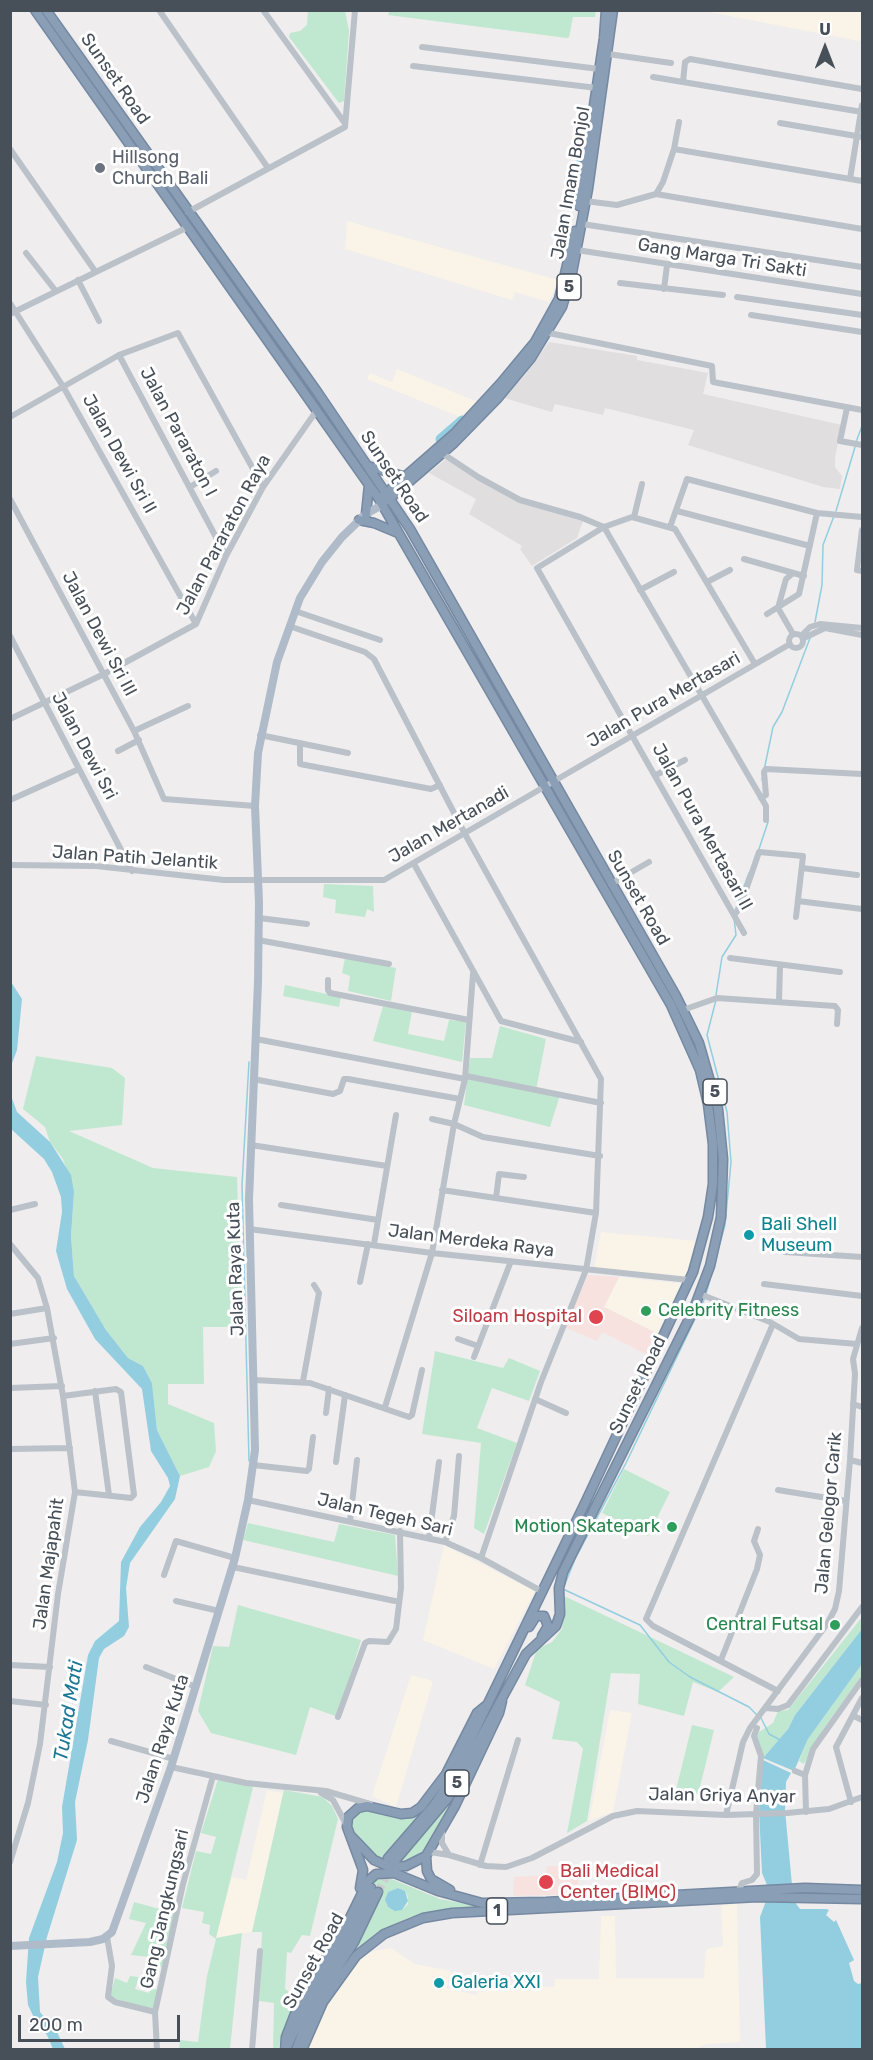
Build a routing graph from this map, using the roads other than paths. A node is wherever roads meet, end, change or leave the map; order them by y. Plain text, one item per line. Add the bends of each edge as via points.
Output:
1 (35, 10) edge
2 (46, 10) edge
3 (159, 10) edge
4 (263, 10) edge
5 (355, 10) edge
6 (606, 10) edge
7 (613, 10) edge
8 (422, 47) dead end
9 (608, 54) junction
10 (671, 63) dead end
11 (413, 66) dead end
12 (600, 69) junction
13 (653, 77) dead end
14 (683, 82) junction
15 (596, 88) junction
16 (862, 89) edge
17 (862, 110) edge
18 (344, 122) junction
19 (679, 122) dead end
20 (780, 123) dead end
21 (860, 136) edge
22 (10, 149) edge
23 (674, 149) junction
24 (268, 168) junction
25 (850, 179) junction
26 (862, 181) edge
27 (584, 189) junction
28 (656, 194) junction
29 (585, 201) junction
30 (188, 212) junction
31 (582, 224) junction
32 (188, 227) junction
33 (862, 229) edge
34 (577, 250) junction
35 (26, 253) dead end
36 (667, 265) junction
37 (862, 267) edge
38 (95, 271) junction
39 (78, 280) junction
40 (620, 283) dead end
41 (664, 289) junction
42 (55, 290) junction
43 (862, 294) edge
44 (723, 295) dead end
45 (737, 297) dead end
46 (10, 303) edge
47 (13, 313) edge
48 (752, 315) dead end
49 (862, 315) edge
50 (99, 321) dead end
51 (862, 332) edge
52 (549, 333) junction
53 (119, 356) junction
54 (64, 388) junction
55 (847, 408) junction
56 (317, 410) junction
57 (862, 410) edge
58 (10, 417) edge
59 (862, 445) edge
60 (442, 453) junction
61 (367, 465) junction
62 (216, 471) dead end
63 (406, 477) junction
64 (369, 484) junction
65 (642, 484) dead end
66 (190, 487) junction
67 (263, 487) junction
68 (388, 495) junction
69 (10, 499) edge
70 (380, 502) junction
71 (677, 511) junction
72 (817, 513) junction
73 (365, 515) junction
74 (634, 517) junction
75 (862, 517) edge
76 (604, 527) junction
77 (670, 527) junction
78 (862, 530) edge
79 (399, 533) junction
80 (810, 546) junction
81 (226, 556) junction
82 (744, 559) dead end
83 (729, 570) dead end
84 (862, 571) edge
85 (674, 572) dead end
86 (792, 574) junction
87 (804, 576) junction
88 (707, 582) junction
89 (640, 590) junction
90 (778, 608) junction
91 (295, 611) junction
92 (767, 614) dead end
93 (196, 624) junction
94 (289, 626) junction
95 (862, 628) edge
96 (793, 634) junction
97 (862, 635) edge
98 (10, 636) edge
99 (802, 637) junction
100 (380, 640) dead end
101 (790, 644) junction
102 (479, 652) junction
103 (471, 658) junction
104 (755, 664) junction
105 (104, 674) junction
106 (701, 696) junction
107 (44, 703) junction
108 (188, 706) dead end
109 (10, 719) edge
110 (134, 731) junction
111 (260, 735) junction
112 (634, 735) junction
113 (139, 740) junction
114 (300, 743) junction
115 (118, 751) dead end
116 (348, 753) dead end
117 (685, 760) dead end
118 (79, 769) junction
119 (862, 774) edge
120 (656, 775) junction
121 (553, 782) junction
122 (440, 786) junction
123 (545, 787) junction
124 (761, 798) junction
125 (10, 800) edge
126 (255, 806) junction
127 (766, 820) dead end
128 (465, 834) junction
129 (649, 862) dead end
130 (128, 863) junction
131 (414, 864) junction
132 (10, 865) edge
133 (801, 868) junction
134 (122, 869) junction
135 (132, 871) junction
136 (858, 875) dead end
137 (258, 880) junction
138 (611, 884) junction
139 (798, 901) junction
140 (862, 909) edge
141 (735, 914) junction
142 (796, 917) dead end
143 (259, 918) junction
144 (307, 924) dead end
145 (744, 933) dead end
146 (258, 940) junction
147 (730, 958) dead end
148 (389, 964) dead end
149 (780, 966) junction
150 (840, 972) dead end
151 (473, 974) junction
152 (328, 980) dead end
153 (779, 1001) junction
154 (683, 1010) junction
155 (469, 1020) junction
156 (837, 1024) dead end
157 (256, 1039) junction
158 (581, 1042) junction
159 (465, 1077) junction
160 (253, 1079) junction
161 (460, 1099) junction
162 (601, 1104) junction
163 (396, 1114) dead end
164 (432, 1119) dead end
165 (454, 1124) junction
166 (251, 1144) junction
167 (600, 1156) junction
168 (387, 1166) junction
169 (524, 1177) dead end
170 (442, 1190) junction
171 (496, 1198) junction
172 (35, 1204) dead end
173 (281, 1205) dead end
174 (10, 1210) edge
175 (596, 1213) junction
176 (378, 1220) junction
177 (249, 1228) junction
178 (10, 1244) edge
179 (371, 1244) junction
180 (432, 1252) junction
181 (785, 1252) dead end
182 (14, 1255) edge
183 (862, 1257) edge
184 (511, 1262) junction
185 (586, 1270) junction
186 (689, 1280) junction
187 (360, 1282) dead end
188 (764, 1284) dead end
189 (314, 1285) dead end
190 (700, 1294) junction
191 (862, 1296) edge
192 (47, 1308) junction
193 (10, 1314) edge
194 (773, 1324) junction
195 (862, 1330) edge
196 (54, 1338) junction
197 (458, 1340) dead end
198 (10, 1344) edge
199 (857, 1344) junction
200 (478, 1346) junction
201 (474, 1357) dead end
202 (422, 1370) dead end
203 (859, 1375) edge
204 (254, 1380) junction
205 (303, 1381) junction
206 (62, 1386) junction
207 (10, 1388) edge
208 (329, 1389) junction
209 (95, 1391) junction
210 (345, 1395) junction
211 (63, 1396) junction
212 (535, 1399) junction
213 (853, 1404) junction
214 (385, 1407) junction
215 (862, 1407) edge
216 (326, 1413) dead end
217 (566, 1413) dead end
218 (617, 1432) junction
219 (313, 1437) dead end
220 (630, 1440) junction
221 (70, 1448) junction
222 (10, 1449) edge
223 (459, 1456) dead end
224 (357, 1460) dead end
225 (850, 1460) junction
226 (336, 1462) dead end
227 (439, 1462) dead end
228 (862, 1463) edge
229 (254, 1465) junction
230 (778, 1490) dead end
231 (75, 1492) junction
232 (109, 1495) junction
233 (248, 1500) junction
234 (846, 1501) junction
235 (350, 1521) junction
236 (759, 1529) dead end
237 (399, 1531) junction
238 (429, 1538) junction
239 (445, 1542) junction
240 (235, 1558) junction
241 (482, 1558) junction
242 (233, 1567) junction
243 (164, 1575) dead end
244 (541, 1591) junction
245 (176, 1601) dead end
246 (395, 1601) dead end
247 (862, 1607) edge
248 (219, 1611) junction
249 (533, 1646) junction
250 (515, 1647) junction
251 (721, 1660) junction
252 (10, 1665) edge
253 (50, 1667) junction
254 (146, 1667) dead end
255 (862, 1680) edge
256 (196, 1687) junction
257 (778, 1691) junction
258 (503, 1692) junction
259 (862, 1698) edge
260 (10, 1701) edge
261 (488, 1704) junction
262 (46, 1705) junction
263 (766, 1707) junction
264 (854, 1716) junction
265 (338, 1717) dead end
266 (862, 1720) edge
267 (757, 1728) dead end
268 (518, 1740) dead end
269 (111, 1742) dead end
270 (172, 1763) junction
271 (795, 1771) dead end
272 (805, 1775) junction
273 (213, 1776) junction
274 (312, 1790) junction
275 (862, 1797) edge
276 (851, 1802) junction
277 (376, 1806) junction
278 (806, 1812) junction
279 (758, 1814) junction
280 (726, 1815) junction
281 (349, 1831) junction
282 (442, 1831) junction
283 (428, 1854) junction
284 (449, 1855) junction
285 (10, 1862) edge
286 (480, 1865) junction
287 (739, 1890) junction
288 (862, 1890) edge
289 (806, 1892) junction
290 (758, 1893) junction
291 (461, 1895) junction
292 (358, 1898) junction
293 (862, 1899) edge
294 (107, 1937) junction
295 (10, 1946) edge
296 (260, 1951) dead end
297 (155, 2012) junction
298 (157, 2049) edge
299 (252, 2049) edge
300 (285, 2049) edge
301 (296, 2049) edge
302 (302, 2049) edge

1 - 32 highway, Sunset Road
2 - 30 highway, Sunset Road
3 - 24 street
4 - 18 street
5 - 18 street
6 - 12 highway, Jalan Imam Bonjol / 5
7 - 9 highway, Jalan Imam Bonjol / 5
8 - 12 street
9 - 10 street
9 - 27 highway, Jalan Imam Bonjol / 5
11 - 15 street
12 - 15 highway, Jalan Imam Bonjol / 5
13 - 14 street
14 - 16 street via 685,62 692,59
14 - 17 street
15 - 27 highway, Jalan Imam Bonjol / 5
17 - 21 street
18 - 24 street via 345,127
19 - 23 street
20 - 21 street
21 - 25 street
22 - 38 street
23 - 25 street
23 - 28 street
24 - 30 street
25 - 26 street
27 - 29 highway, Jalan Imam Bonjol / 5
27 - 63 highway, Jalan Imam Bonjol / 5 via 561,291 543,330 491,394
28 - 29 street via 617,205
28 - 33 street
29 - 31 highway, Jalan Imam Bonjol / 5
30 - 61 highway, Sunset Road
31 - 34 highway, Jalan Imam Bonjol / 5
31 - 37 street
32 - 38 street
32 - 56 highway, Sunset Road
34 - 36 street, Gang Marga Tri Sakti
34 - 52 highway, Jalan Imam Bonjol / 5 via 565,300
35 - 42 street
36 - 41 street
36 - 43 street, Gang Marga Tri Sakti
38 - 39 street
39 - 42 street
39 - 50 street
40 - 41 street
41 - 44 street
42 - 47 street
45 - 49 street
46 - 47 street, Jalan Dewi Sri II
47 - 54 street, Jalan Dewi Sri II
48 - 51 street
52 - 55 street via 712,366 713,382
52 - 60 highway, Jalan Imam Bonjol / 5 via 497,399
53 - 54 street
53 - 66 street, Jalan Pararaton I
53 - 67 street via 174,333 180,335
54 - 58 street
54 - 93 street, Jalan Dewi Sri II
55 - 57 street
55 - 59 street via 840,441
56 - 64 highway, Sunset Road
56 - 67 street, Jalan Pararaton Raya
60 - 68 highway, Jalan Imam Bonjol / 5
60 - 76 street via 520,500 580,516
61 - 63 highway
61 - 68 highway, Sunset Road
62 - 66 street
63 - 68 highway, Jalan Imam Bonjol / 5
64 - 70 highway, Sunset Road
64 - 73 highway
65 - 74 street
66 - 81 street, Jalan Pararaton I
67 - 81 street, Jalan Pararaton Raya
68 - 70 highway, Jalan Imam Bonjol / 5
68 - 102 highway, Sunset Road / 5
69 - 105 street, Jalan Dewi Sri III
70 - 73 main road, Jalan Raya Kuta
70 - 79 highway, Sunset Road / 5
71 - 72 street via 687,478
71 - 77 street
71 - 80 street
72 - 75 street
72 - 80 street
73 - 79 highway
73 - 91 main road, Jalan Raya Kuta via 322,562
74 - 76 street
74 - 77 street
76 - 89 street
76 - 112 street, Jalan Pura Mertasari II via 537,568
77 - 88 street via 679,534
78 - 84 street via 857,570
79 - 103 highway, Sunset Road / 5
80 - 87 street
81 - 93 street, Jalan Pararaton Raya
82 - 86 street
83 - 88 street
85 - 89 street
86 - 87 street
86 - 90 street via 786,579
87 - 90 street via 799,594
88 - 104 street
89 - 106 street
90 - 92 street
90 - 96 street
91 - 94 main road, Jalan Raya Kuta
91 - 100 street
93 - 105 street, Jalan Pararaton Raya
94 - 111 main road, Jalan Raya Kuta
94 - 122 street via 372,656
95 - 99 street via 820,624 810,627
96 - 99 street
96 - 101 street
97 - 99 street via 825,628
98 - 107 street, Jalan Dewi Sri
99 - 101 street, Jalan Pura Mertasari via 799,647
101 - 104 street, Jalan Pura Mertasari
102 - 103 highway
102 - 121 highway, Sunset Road / 5
103 - 123 highway, Sunset Road / 5
104 - 106 street, Jalan Pura Mertasari
105 - 107 street, Jalan Pararaton Raya
105 - 110 street, Jalan Dewi Sri III
106 - 112 street, Jalan Pura Mertasari
106 - 124 street
107 - 109 street, Jalan Pararaton Raya
107 - 118 street, Jalan Dewi Sri
108 - 110 street
110 - 113 street, Jalan Dewi Sri III
111 - 114 street
111 - 126 main road, Jalan Raya Kuta
112 - 120 street, Jalan Pura Mertasari II
112 - 121 street, Jalan Pura Mertasari
113 - 115 street
113 - 126 street, Jalan Dewi Sri III via 164,799
114 - 116 street
114 - 122 street via 300,764 431,789
117 - 120 street
118 - 125 street
118 - 130 street, Jalan Dewi Sri
119 - 124 street via 766,769 766,795
120 - 141 street, Jalan Pura Mertasari II
121 - 123 street, Jalan Pura Mertasari
121 - 138 highway, Sunset Road / 5
122 - 128 street
123 - 128 street, Jalan Mertanadi
123 - 186 highway, Sunset Road / 5 via 671,1005 700,1070 711,1122 713,1182 708,1217
124 - 127 street via 766,806
126 - 137 main road, Jalan Raya Kuta
128 - 131 street, Jalan Mertanadi
128 - 158 street
129 - 138 street
130 - 134 street
130 - 135 street, Jalan Dewi Sri
131 - 137 street, Jalan Mertanadi via 379,881
131 - 151 street
132 - 134 street, Jalan Patih Jelantik
133 - 136 street
133 - 139 street
133 - 141 street via 803,856 759,852
134 - 135 street, Jalan Patih Jelantik
135 - 137 street, Jalan Patih Jelantik
137 - 143 main road, Jalan Raya Kuta
138 - 154 highway, Sunset Road / 5
139 - 140 street
139 - 142 street
141 - 145 street, Jalan Pura Mertasari II
143 - 144 street
143 - 146 main road, Jalan Raya Kuta
146 - 148 street
146 - 157 main road, Jalan Raya Kuta
147 - 149 street
149 - 150 street
149 - 153 street
151 - 155 street
151 - 158 street via 503,1023
152 - 155 street via 330,993
153 - 154 street via 710,998
153 - 156 street via 837,1006
154 - 190 highway, Sunset Road / 5 via 712,1082 723,1158 719,1231
155 - 159 street
157 - 159 street
157 - 160 main road, Jalan Raya Kuta
158 - 162 street via 599,1074
159 - 161 street
159 - 162 street
160 - 161 street via 333,1094 348,1079
160 - 166 main road, Jalan Raya Kuta
161 - 165 street
162 - 167 street
163 - 168 street
164 - 165 street
165 - 167 street via 483,1137
165 - 170 street
166 - 168 street
166 - 177 main road, Jalan Raya Kuta
167 - 175 street
168 - 176 street
169 - 171 street via 499,1174
170 - 171 street
170 - 180 street
171 - 175 street
172 - 174 street
173 - 176 street
175 - 185 street
176 - 179 street
177 - 179 street, Jalan Merdeka Raya
177 - 204 main road, Jalan Raya Kuta
178 - 182 street, Jalan Majapahit
179 - 180 street, Jalan Merdeka Raya
179 - 187 street
180 - 184 street, Jalan Merdeka Raya
180 - 214 street
181 - 183 street
182 - 192 street, Jalan Majapahit via 38,1278
184 - 185 street, Jalan Merdeka Raya
184 - 200 street
185 - 186 street, Jalan Merdeka Raya
185 - 212 street
186 - 218 highway, Sunset Road / 5
188 - 191 street
189 - 205 street via 319,1293
190 - 194 street
190 - 220 highway, Sunset Road / 5
192 - 193 street
192 - 196 street, Jalan Majapahit
194 - 199 street via 799,1339
194 - 251 street via 646,1614 648,1623
195 - 199 street, Jalan Gelogor Carik
196 - 198 street
196 - 206 street, Jalan Majapahit
197 - 200 street
199 - 203 street, Jalan Gelogor Carik via 853,1359
200 - 201 street
202 - 214 street via 412,1416
203 - 213 street, Jalan Gelogor Carik
204 - 205 street
204 - 229 main road, Jalan Raya Kuta
205 - 208 street
206 - 207 street
206 - 211 street, Jalan Majapahit
208 - 210 street
208 - 216 street
209 - 211 street
209 - 232 street
209 - 232 street via 118,1389 122,1394 134,1495
210 - 214 street
210 - 226 street
211 - 221 street, Jalan Majapahit
212 - 217 street
212 - 241 street
213 - 215 street
213 - 225 street, Jalan Gelogor Carik
218 - 220 highway
218 - 244 highway, Sunset Road / 5
219 - 229 street via 307,1471
220 - 249 highway, Sunset Road / 5 via 563,1572 556,1626
221 - 222 street
221 - 231 street, Jalan Majapahit
223 - 239 street via 454,1516
224 - 235 street
225 - 228 street
225 - 234 street, Jalan Gelogor Carik
227 - 238 street
229 - 233 main road, Jalan Raya Kuta
230 - 234 street
231 - 232 street
231 - 253 street, Jalan Majapahit via 57,1594
233 - 235 street, Jalan Tegeh Sari
233 - 240 main road, Jalan Raya Kuta
234 - 257 street, Jalan Gelogor Carik via 835,1609
235 - 237 street, Jalan Tegeh Sari
236 - 251 street via 754,1540 759,1561
237 - 238 street, Jalan Tegeh Sari
237 - 265 street via 401,1588 396,1629 387,1642 365,1643
238 - 239 street, Jalan Tegeh Sari
239 - 241 street, Jalan Tegeh Sari
240 - 242 main road, Jalan Raya Kuta
240 - 243 street via 176,1541
241 - 244 street, Jalan Tegeh Sari
242 - 246 street
242 - 248 main road, Jalan Raya Kuta
244 - 250 highway, Sunset Road / 5
245 - 248 street
247 - 263 street via 788,1706
248 - 256 main road, Jalan Raya Kuta
249 - 250 highway via 548,1626 544,1616 536,1616
249 - 258 highway, Sunset Road / 5
250 - 261 highway, Sunset Road / 5
251 - 257 street
252 - 253 street
253 - 262 street, Jalan Majapahit
254 - 256 street
255 - 272 street via 819,1736
256 - 270 main road, Jalan Raya Kuta
257 - 263 street, Jalan Gelogor Carik
258 - 261 highway, Sunset Road / 5 via 448,1798 391,1860 447,1788
258 - 282 highway via 499,1713
259 - 264 street
260 - 262 street
261 - 277 highway via 477,1713 446,1774 426,1803 406,1814
262 - 285 street, Jalan Majapahit via 28,1803
263 - 280 street, Jalan Gelogor Carik via 746,1736
264 - 266 street
264 - 276 street via 835,1750
267 - 279 street via 753,1736 761,1756
268 - 286 street
269 - 270 street
270 - 273 street
270 - 294 main road, Jalan Raya Kuta via 114,1927
271 - 272 street
272 - 278 street
273 - 274 street
273 - 297 street, Gang Jangkungsari via 188,1863
274 - 277 street
274 - 281 street via 333,1800
275 - 276 street, Jalan Griya Anyar
276 - 278 street, Jalan Griya Anyar
277 - 281 highway via 354,1810 348,1817
278 - 279 street, Jalan Griya Anyar
279 - 280 street, Jalan Griya Anyar
279 - 287 street via 757,1874 741,1884
280 - 286 street, Jalan Griya Anyar via 637,1810 613,1816 519,1863 501,1867
281 - 283 highway via 370,1856 384,1865 406,1866
281 - 292 highway via 363,1870
282 - 283 highway
282 - 284 street via 442,1843
283 - 284 street, Jalan Griya Anyar
283 - 291 highway via 427,1871 431,1879
284 - 286 street, Jalan Griya Anyar
287 - 290 highway, 1
287 - 291 highway, 1 via 546,1902 482,1903
288 - 289 highway, 1
289 - 290 highway, 1
289 - 293 highway, 1
290 - 302 highway, 1 via 452,1913 412,1921 375,1940 348,1965 323,2002
291 - 292 highway, 1 via 385,1872 372,1877
292 - 300 highway, 1 via 347,1924 298,2003
294 - 295 main road via 90,1942
294 - 297 street via 112,1966 109,1999
296 - 299 street
297 - 298 street, Gang Jangkungsari
300 - 301 highway, Sunset Road via 311,1995 374,1890 354,1942 311,2010

